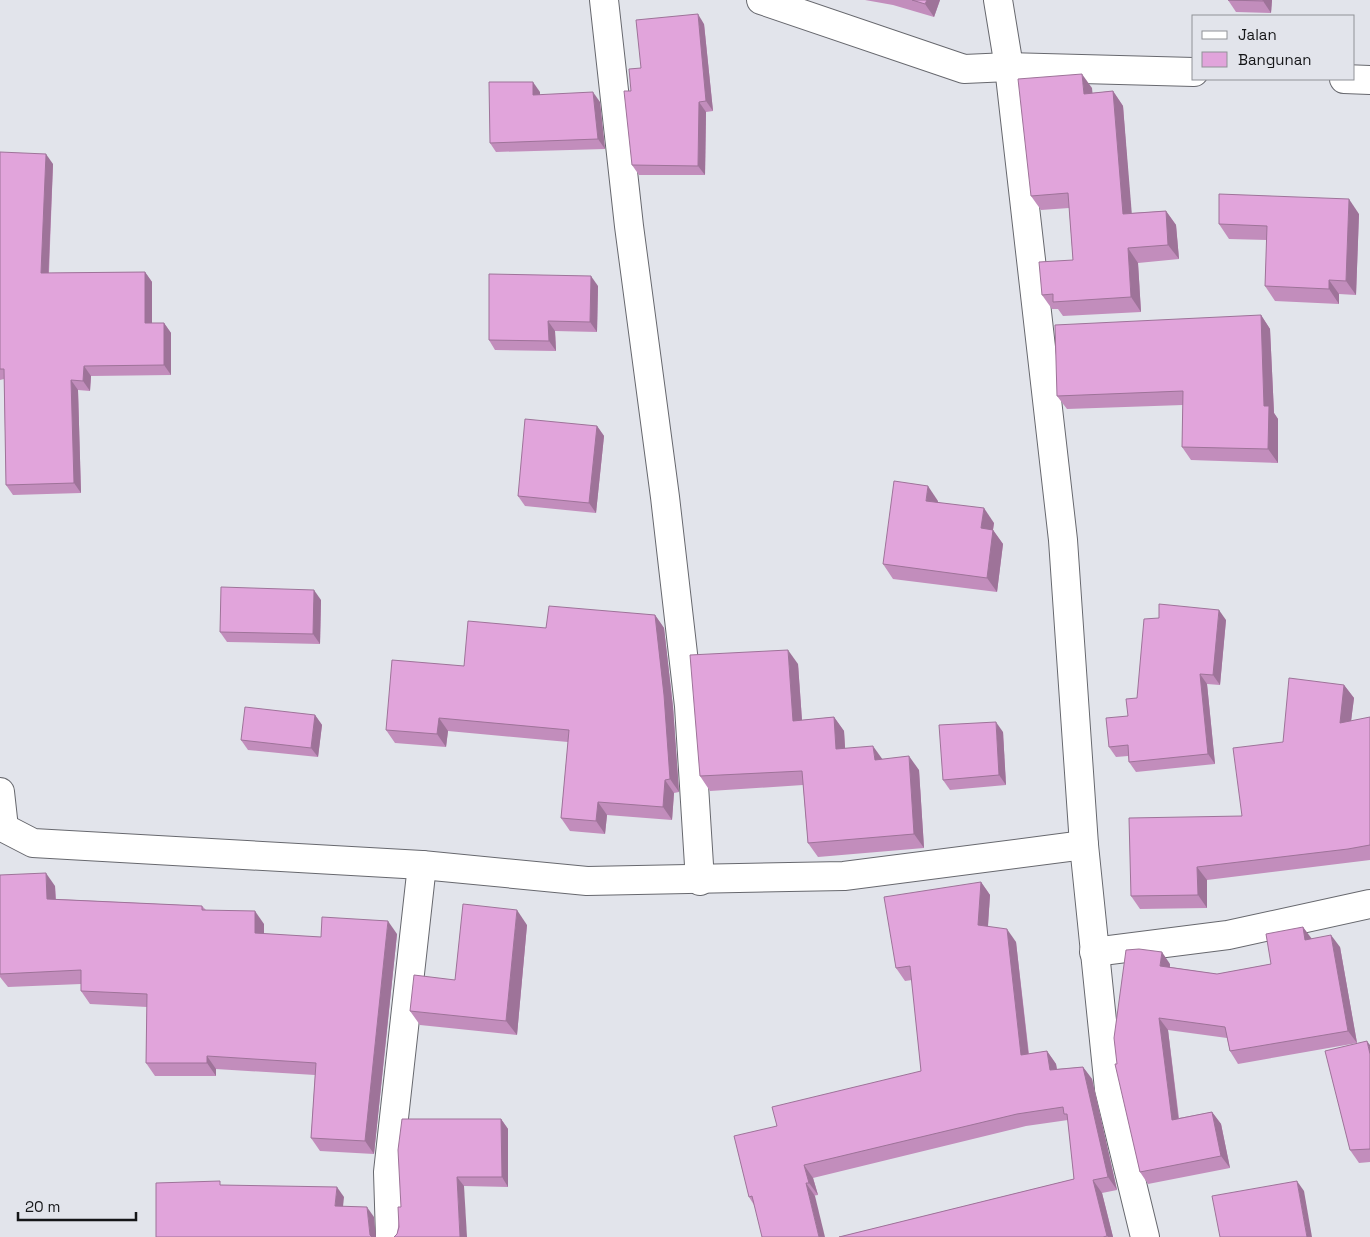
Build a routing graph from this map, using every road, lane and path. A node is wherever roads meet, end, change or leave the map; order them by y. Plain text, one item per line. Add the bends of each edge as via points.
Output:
1 (604, 0) edge
2 (761, 0) edge
3 (998, 0) edge
4 (1009, 67) junction
5 (1192, 72) edge
6 (1355, 79) edge
7 (1370, 80) edge
8 (0, 792) edge
9 (1084, 845) junction
10 (422, 865) junction
11 (700, 881) junction
12 (1370, 904) edge
13 (1094, 952) junction
14 (390, 1237) edge
15 (1145, 1237) edge

1 - 11 street via 689,706
2 - 4 street via 964,69
3 - 4 street
4 - 5 street
4 - 9 street via 1062,540
6 - 7 street
8 - 10 street via 4,828 32,843
9 - 11 street via 844,876
9 - 13 street
10 - 11 street via 588,881
10 - 14 street via 388,1172
12 - 13 street via 1228,935
13 - 15 street via 1109,1089

